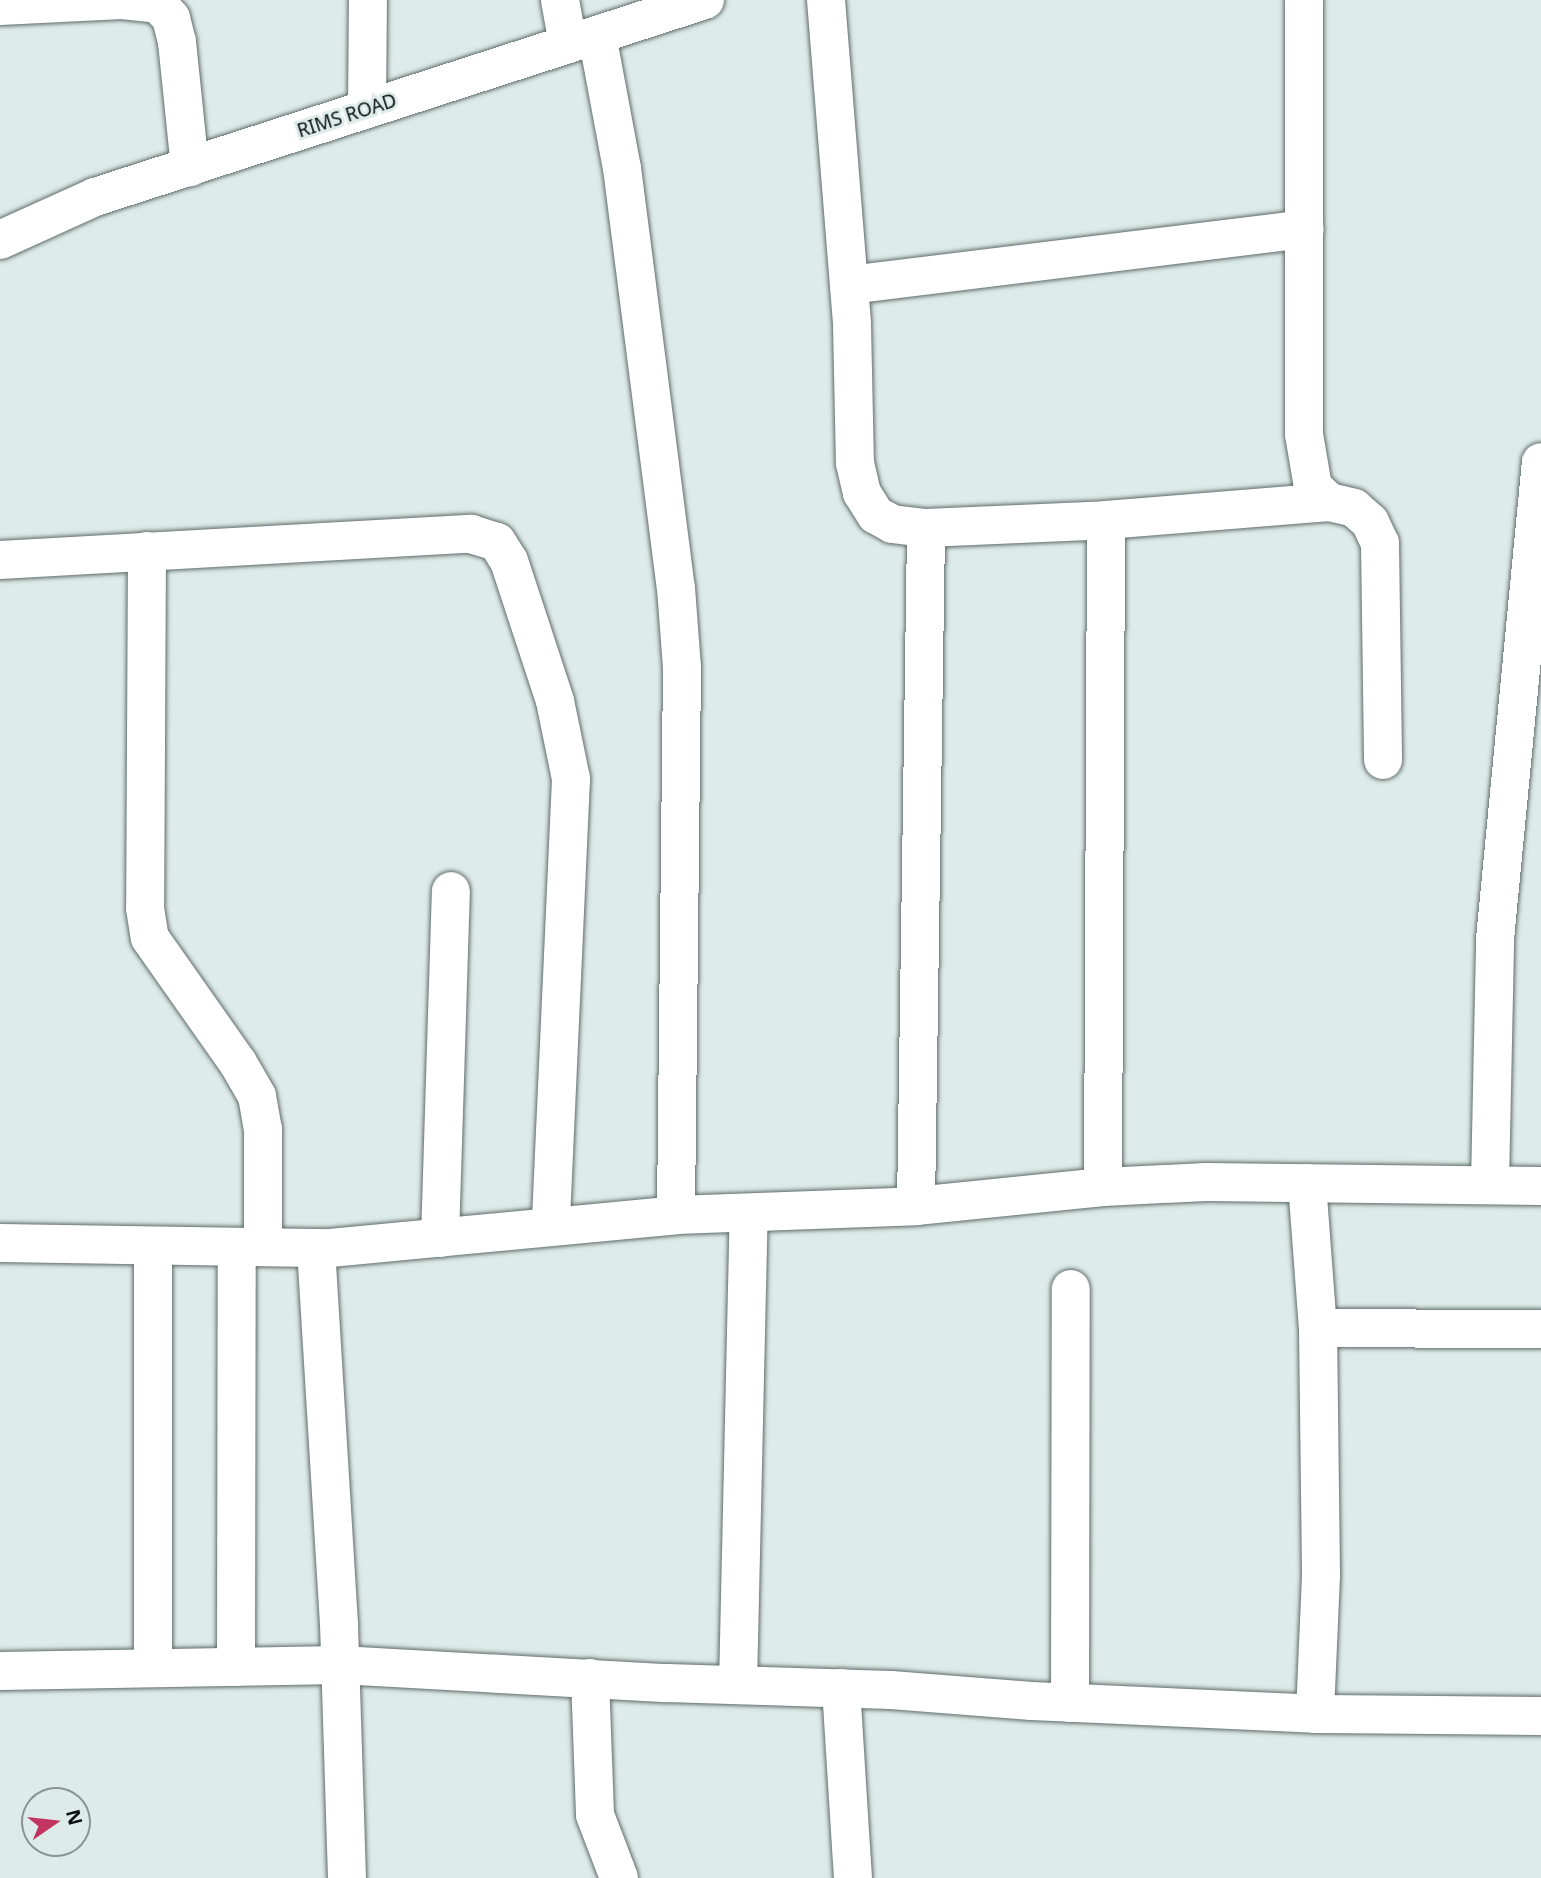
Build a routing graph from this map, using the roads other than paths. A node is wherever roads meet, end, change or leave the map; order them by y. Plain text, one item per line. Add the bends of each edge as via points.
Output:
1 (368, 0) edge
2 (560, 0) edge
3 (826, 0) edge
4 (1304, 0) edge
5 (701, 1) edge
6 (0, 6) edge
7 (582, 39) junction
8 (367, 109) junction
9 (190, 167) junction
10 (1305, 229) junction
11 (0, 240) edge
12 (849, 285) junction
13 (1541, 462) edge
14 (1329, 502) junction
15 (1106, 520) junction
16 (926, 528) junction
17 (147, 551) junction
18 (0, 560) edge
19 (1383, 760) dead end
20 (451, 891) dead end
21 (1307, 1183) junction
22 (1490, 1184) junction
23 (1541, 1186) edge
24 (1103, 1187) junction
25 (916, 1206) junction
26 (749, 1213) junction
27 (676, 1215) junction
28 (551, 1227) junction
29 (440, 1238) junction
30 (0, 1243) edge
31 (153, 1246) junction
32 (250, 1247) junction
33 (316, 1248) junction
34 (1071, 1289) dead end
35 (1318, 1328) junction
36 (1541, 1329) edge
37 (340, 1665) junction
38 (236, 1667) junction
39 (153, 1668) junction
40 (0, 1671) edge
41 (590, 1678) junction
42 (738, 1685) junction
43 (841, 1688) junction
44 (1070, 1703) junction
45 (1315, 1714) junction
46 (1541, 1716) edge
47 (346, 1878) edge
48 (619, 1878) edge
49 (853, 1878) edge

1 - 8 street
2 - 7 street
3 - 12 street
4 - 10 street
5 - 7 street, RIMS ROAD
6 - 9 street via 122,0 158,4 171,18 177,42
7 - 8 street, RIMS ROAD
7 - 27 street via 622,168 676,588 682,667
8 - 9 street, RIMS ROAD
9 - 11 street, RIMS ROAD via 96,197
10 - 12 street
10 - 14 street via 1304,434 1313,487
12 - 16 street via 855,463 862,493 876,515 892,524
13 - 22 street via 1495,939
14 - 15 street
14 - 19 street via 1354,508 1370,522 1380,543
15 - 16 street
15 - 24 street
16 - 25 street
17 - 18 street
17 - 28 street via 471,534 497,542 509,561 555,701 571,779
17 - 32 street via 145,908 150,938 257,1096 263,1129
20 - 29 street
21 - 22 street
21 - 24 street
21 - 35 street
22 - 23 street
24 - 25 street
25 - 26 street
26 - 27 street
26 - 42 street
27 - 28 street
28 - 29 street
29 - 33 street
30 - 31 street
31 - 32 street
31 - 39 street
32 - 33 street
32 - 38 street
33 - 37 street
34 - 44 street
35 - 36 street
35 - 45 street via 1321,1576
37 - 38 street
37 - 41 street
37 - 47 street
38 - 39 street
39 - 40 street
41 - 42 street
41 - 48 street via 595,1815
42 - 43 street
43 - 44 street
43 - 49 street
44 - 45 street
45 - 46 street

